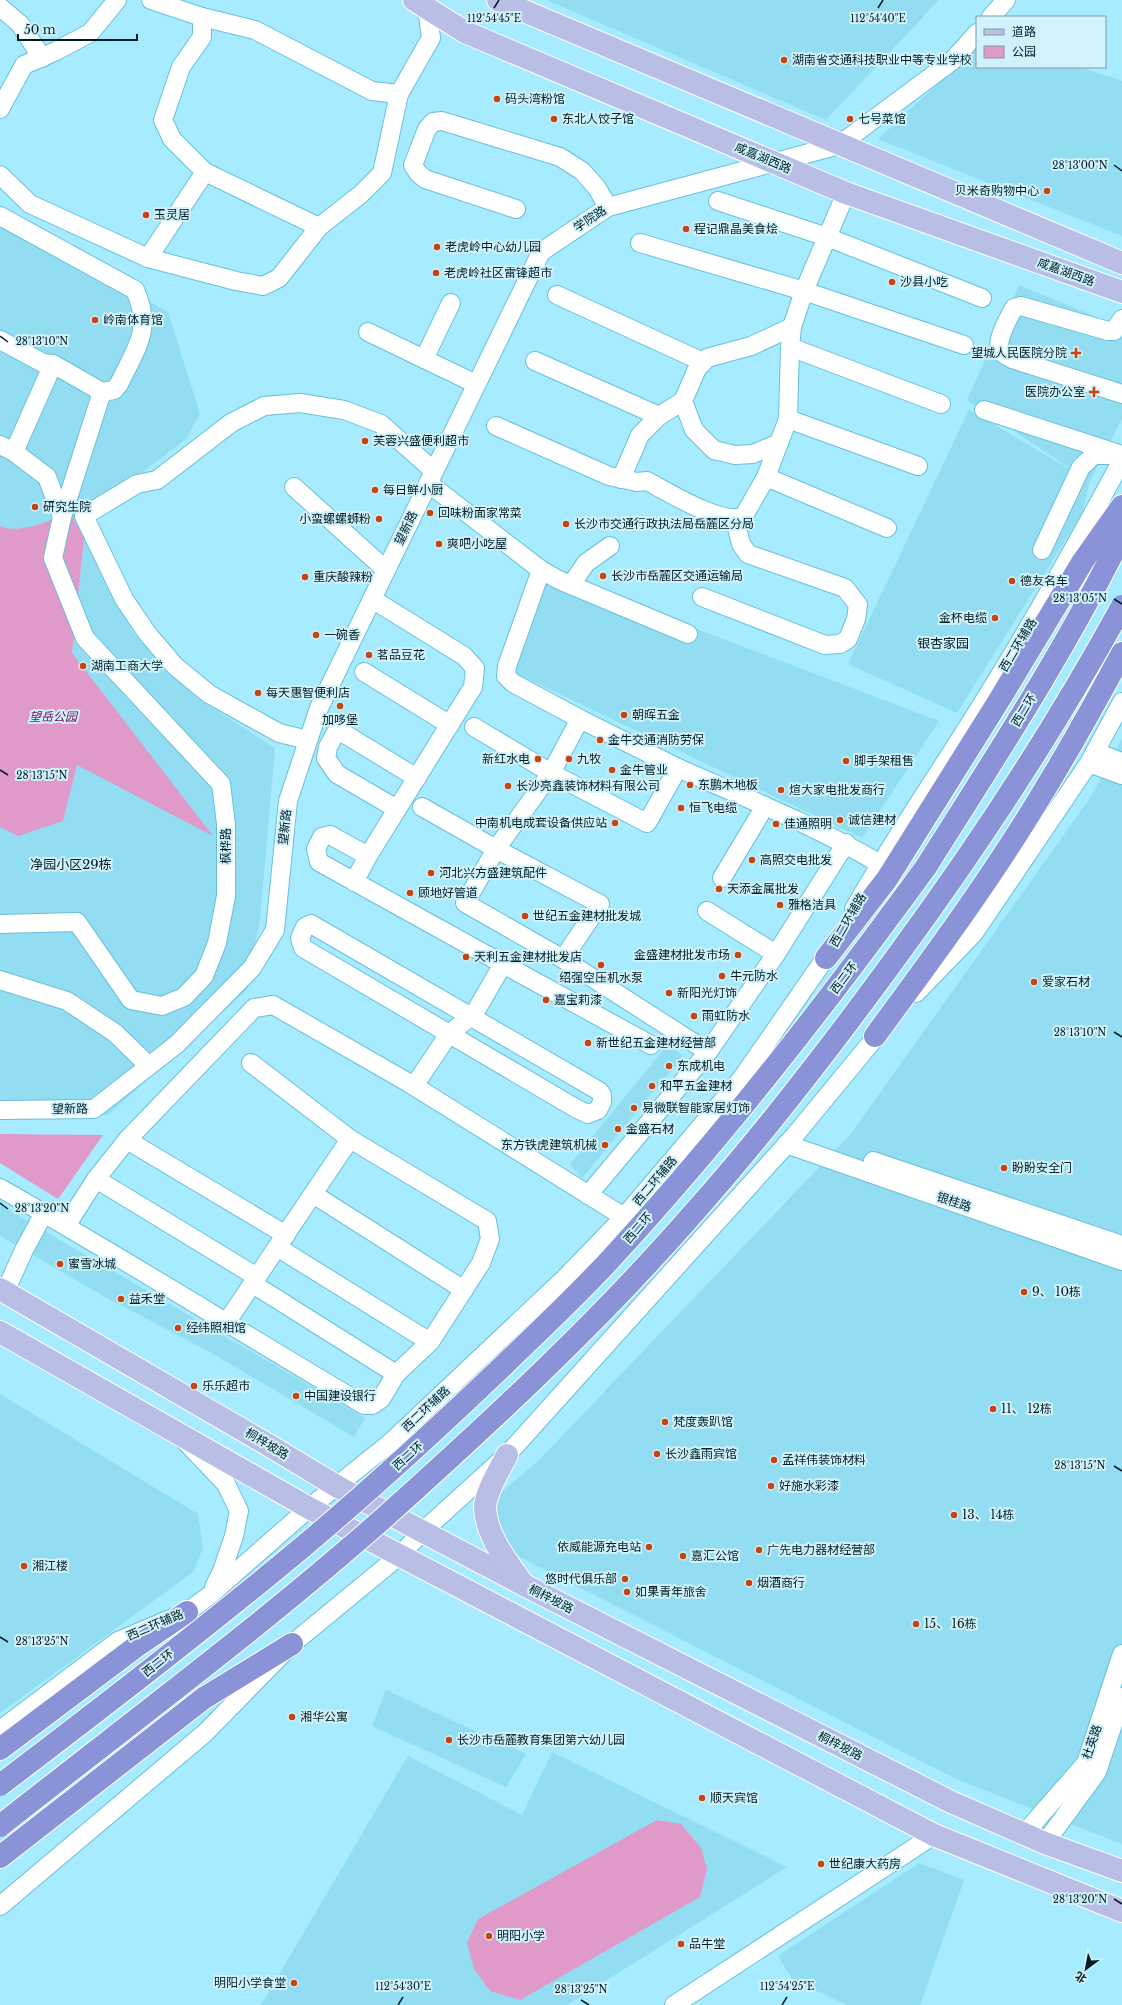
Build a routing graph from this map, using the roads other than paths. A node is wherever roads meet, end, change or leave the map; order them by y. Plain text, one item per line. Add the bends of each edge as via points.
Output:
1 (117, 0) edge
2 (498, 0) edge
3 (1006, 0) edge
4 (154, 1) edge
5 (421, 4) edge
6 (0, 6) edge
7 (992, 16) edge
8 (202, 17) junction
9 (976, 34) edge
10 (42, 58) junction
11 (399, 94) junction
12 (0, 109) edge
13 (839, 145) junction
14 (773, 162) junction
15 (205, 172) junction
16 (0, 175) edge
17 (846, 193) junction
18 (718, 201) dead end
19 (608, 207) junction
20 (516, 209) dead end
21 (0, 216) edge
22 (319, 227) junction
23 (827, 237) junction
24 (640, 243) dead end
25 (148, 258) junction
26 (1122, 263) edge
27 (804, 291) junction
28 (1122, 292) edge
29 (557, 295) dead end
30 (982, 298) dead end
31 (451, 303) dead end
32 (1122, 319) edge
33 (792, 327) junction
34 (368, 332) dead end
35 (0, 340) edge
36 (964, 345) dead end
37 (790, 347) junction
38 (424, 359) junction
39 (535, 361) dead end
40 (703, 362) junction
41 (53, 364) junction
42 (476, 384) junction
43 (102, 392) junction
44 (1122, 394) edge
45 (683, 401) junction
46 (941, 404) dead end
47 (984, 410) dead end
48 (463, 411) joint
49 (659, 416) junction
50 (788, 419) junction
51 (496, 426) dead end
52 (779, 443) junction
53 (7, 449) edge
54 (1122, 455) edge
55 (1122, 460) edge
56 (918, 466) dead end
57 (431, 477) junction
58 (766, 477) junction
59 (621, 478) junction
60 (294, 487) dead end
61 (1122, 506) edge
62 (743, 517) junction
63 (62, 518) junction
64 (886, 528) dead end
65 (1122, 535) edge
66 (610, 546) dead end
67 (1042, 550) dead end
68 (386, 570) junction
69 (541, 570) junction
70 (571, 585) junction
71 (702, 597) dead end
72 (372, 599) junction
73 (1122, 606) edge
74 (688, 634) dead end
75 (1122, 653) edge
76 (364, 672) dead end
77 (1122, 702) edge
78 (580, 719) junction
79 (450, 725) junction
80 (474, 727) dead end
81 (308, 740) junction
82 (1092, 758) junction
83 (1122, 762) edge
84 (678, 768) junction
85 (551, 773) junction
86 (1122, 775) edge
87 (417, 778) junction
88 (765, 806) junction
89 (422, 807) dead end
90 (397, 809) junction
91 (846, 843) junction
92 (496, 849) junction
93 (368, 856) junction
94 (884, 871) junction
95 (722, 878) dead end
96 (354, 882) junction
97 (707, 911) dead end
98 (0, 924) edge
99 (776, 954) junction
100 (826, 958) joint
101 (563, 960) junction
102 (503, 964) junction
103 (0, 980) edge
104 (472, 1016) junction
105 (448, 1034) junction
106 (875, 1036) junction
107 (651, 1045) dead end
108 (708, 1052) junction
109 (251, 1063) dead end
110 (149, 1066) junction
111 (414, 1086) junction
112 (0, 1110) edge
113 (350, 1139) junction
114 (791, 1139) junction
115 (127, 1140) junction
116 (96, 1179) junction
117 (0, 1188) edge
118 (313, 1194) junction
119 (588, 1195) junction
120 (44, 1213) junction
121 (624, 1217) junction
122 (66, 1226) junction
123 (282, 1241) junction
124 (1122, 1245) edge
125 (1122, 1261) edge
126 (255, 1281) junction
127 (464, 1290) junction
128 (2, 1291) edge
129 (226, 1323) junction
130 (0, 1332) edge
131 (430, 1342) junction
132 (396, 1374) junction
133 (175, 1432) junction
134 (507, 1455) junction
135 (338, 1487) junction
136 (309, 1508) junction
137 (422, 1532) junction
138 (399, 1556) junction
139 (522, 1584) junction
140 (210, 1595) junction
141 (187, 1612) junction
142 (292, 1644) junction
143 (1122, 1654) edge
144 (1122, 1697) edge
145 (1, 1728) edge
146 (0, 1748) edge
147 (0, 1785) edge
148 (0, 1826) edge
149 (1024, 1834) junction
150 (934, 1835) junction
151 (1045, 1844) junction
152 (0, 1857) edge
153 (1122, 1871) edge
154 (0, 1906) edge
155 (1122, 1911) edge
156 (674, 2005) edge

1 - 10 street via 90,33
2 - 13 main road
3 - 7 street
4 - 8 street
5 - 11 street via 431,38
5 - 14 main road, 咸嘉湖西路 via 465,32
6 - 10 street via 20,24
8 - 11 street via 255,30 372,91
8 - 15 street via 202,37 181,67 163,120 172,139
9 - 13 street via 952,61
10 - 12 street via 24,65
11 - 22 street via 382,172 361,194
13 - 14 street, 学院路
13 - 26 main road
14 - 17 main road, 咸嘉湖西路
14 - 19 street, 学院路
15 - 22 street
15 - 25 street
16 - 25 street via 30,204
17 - 23 street
17 - 28 main road, 咸嘉湖西路
18 - 23 street
19 - 20 street via 597,188 582,171 560,157 442,121 434,122 427,129 413,165 425,179
19 - 42 street, 学院路 via 541,252
21 - 43 street via 135,290 142,306 143,332 120,384 114,390
22 - 25 street via 279,278 263,286
23 - 27 street
23 - 30 street
24 - 27 street
27 - 33 street
27 - 36 street
29 - 40 street
31 - 38 street
32 - 44 street via 1114,331 1108,332 1021,306 1014,308 1007,321 1000,347 1002,352 1012,359
33 - 37 street
33 - 40 street via 751,346 707,358
34 - 38 street
35 - 41 street via 43,363
37 - 46 street
37 - 50 street
38 - 42 street
39 - 49 street
40 - 45 street via 697,369
41 - 43 street
41 - 53 street
42 - 48 street, 学院路
43 - 63 street
45 - 49 street
45 - 52 street via 694,430 714,450 735,455 753,454
47 - 54 street
48 - 57 street, 望新路
49 - 59 street via 640,435
50 - 52 street
50 - 56 street
51 - 59 street via 609,476
52 - 58 street
53 - 63 street via 47,477
54 - 67 street via 1094,455 1081,466
55 - 94 street, 西二环辅路 via 1061,574
57 - 68 street, 望新路
57 - 69 street
57 - 81 street via 381,424 344,410 300,403 264,406 231,423 157,480 137,484 84,516 124,599 147,634 175,666 209,694 279,733
58 - 62 street
58 - 64 street
59 - 62 street via 637,482 647,481 719,517
60 - 68 street
61 - 94 highway via 1083,561 998,702
62 - 71 street via 737,528 748,554 845,588 858,605 856,619 848,639 840,644 825,645
63 - 98 street, 枫桦路 via 53,558 85,638 221,784 226,824 226,896 217,942 204,976 184,997 162,1006 131,1000 77,922
65 - 147 highway, 西二环, bridge via 1078,620 926,867 817,1014 690,1169 616,1253 542,1329 437,1430 341,1514 159,1663
66 - 70 street via 586,563
68 - 72 street, 望新路
69 - 70 street
69 - 78 street via 507,666 506,676 513,683
70 - 74 street
72 - 79 street via 464,656 475,668 473,687
72 - 81 street, 望新路 via 319,708
73 - 148 highway, bridge via 1051,729 949,885 846,1027 698,1209 545,1368 383,1518 301,1588
75 - 106 highway via 1019,832
76 - 79 street
77 - 82 street
78 - 84 street
78 - 85 street
79 - 87 street
80 - 85 street
81 - 110 street, 望新路 via 288,801 275,930 252,968 177,1044
82 - 83 street
82 - 86 street
82 - 106 street via 974,933
84 - 85 street via 646,823
84 - 88 street
85 - 92 street
87 - 90 street
87 - 90 street via 344,733 335,734 326,758 337,774
88 - 91 street
88 - 95 street
89 - 92 street
90 - 93 street
91 - 94 street
91 - 99 street
92 - 101 street via 465,903
92 - 101 street via 600,904
93 - 96 street
93 - 96 street via 330,834 322,837 316,849 319,862
94 - 100 highway
96 - 102 street
97 - 99 street
99 - 108 street
100 - 121 street, 西二环辅路 via 742,1078
101 - 108 street
102 - 104 street
102 - 107 street
103 - 110 street via 67,1002 114,1032
104 - 105 street
104 - 105 street via 599,1091 602,1102 598,1110 588,1114 576,1109
104 - 105 street via 311,924 305,927 300,938 303,948
105 - 111 street
106 - 114 street
108 - 119 street
109 - 113 street
110 - 112 street, 望新路 via 94,1109
111 - 115 street via 273,1005 254,1008
111 - 119 street
113 - 118 street
113 - 127 street via 487,1221 490,1239 481,1263
114 - 124 street, 银桂路
114 - 125 street, 银桂路
114 - 134 street
115 - 116 street
115 - 123 street
116 - 122 street
116 - 126 street
117 - 120 street
118 - 123 street
118 - 127 street
119 - 121 street
120 - 122 street
120 - 128 street
121 - 135 street, 西二环辅路 via 565,1278 408,1426
122 - 129 street
123 - 126 street
123 - 131 street
126 - 129 street
126 - 132 street
127 - 131 street
128 - 135 main road, 桐梓坡路
129 - 132 street via 364,1405 372,1405 381,1398
130 - 133 main road
131 - 132 street
133 - 136 main road
133 - 140 street via 226,1484 239,1511 234,1536 222,1571
134 - 137 street
134 - 139 main road via 492,1484 484,1508 492,1538
135 - 136 street, 西二环辅路
135 - 137 main road, 桐梓坡路
136 - 138 main road
136 - 140 street, 西二环辅路
137 - 138 street
137 - 139 main road, 桐梓坡路
138 - 142 street
138 - 150 main road
139 - 149 main road, 桐梓坡路 via 951,1802
140 - 141 street, 西二环辅路
141 - 145 street, 西二环辅路 via 118,1641
141 - 146 highway
142 - 152 highway via 204,1698
142 - 154 street via 205,1733
143 - 149 street, 杜英路 via 1086,1763
144 - 151 street, 杜英路 via 1096,1772
149 - 151 main road, 桐梓坡路
150 - 155 main road
150 - 156 street
151 - 153 main road, 桐梓坡路

